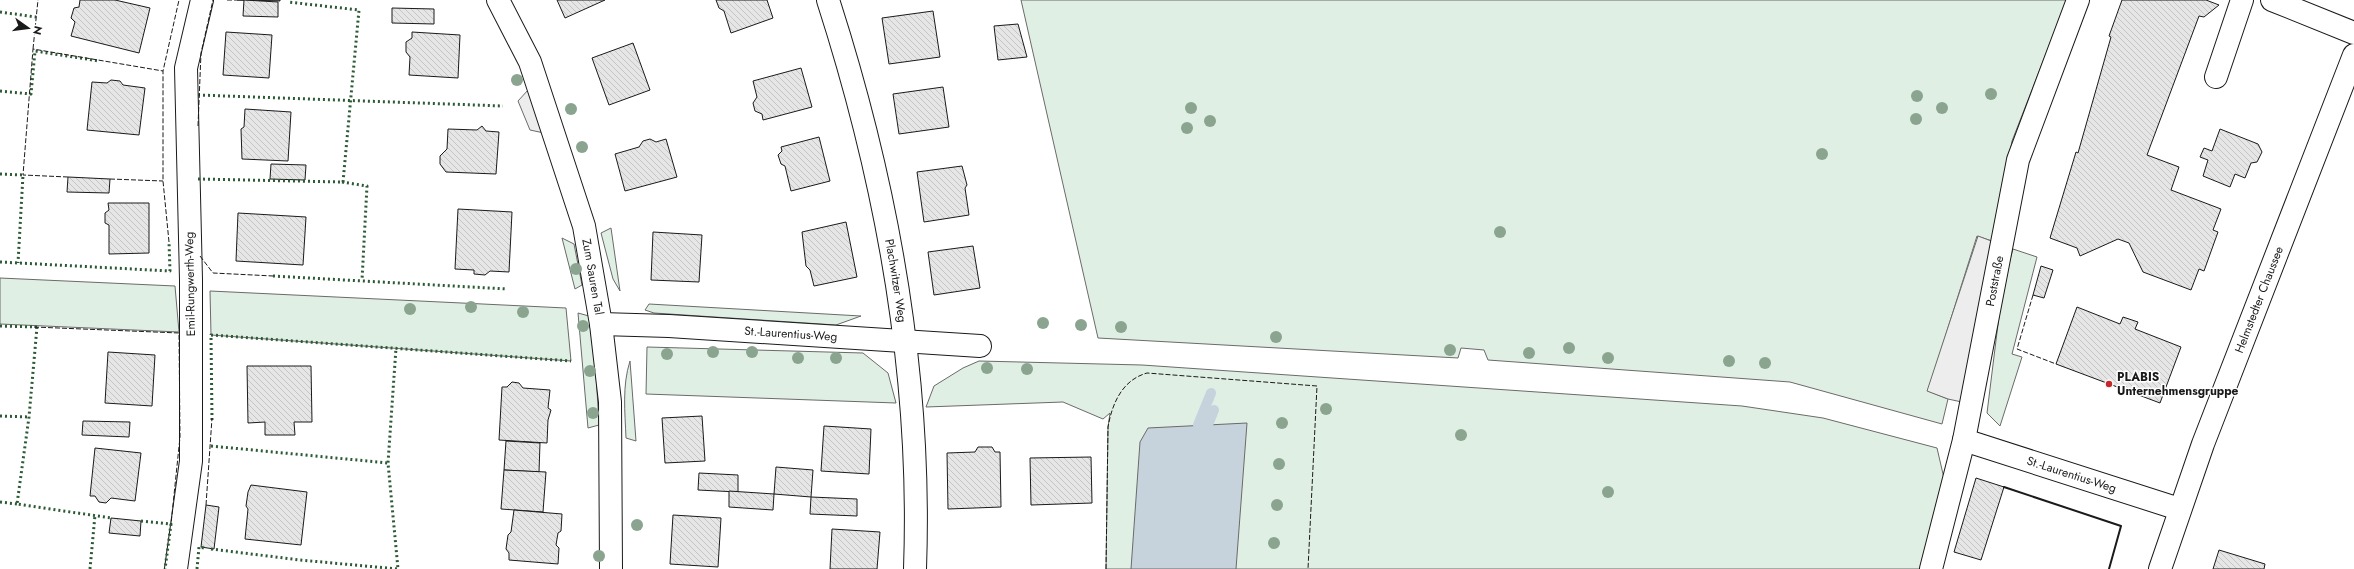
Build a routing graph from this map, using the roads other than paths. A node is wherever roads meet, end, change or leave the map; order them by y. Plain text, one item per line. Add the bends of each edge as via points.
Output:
1 (202, 0) edge
2 (498, 0) edge
3 (828, 0) edge
4 (2078, 0) edge
5 (2242, 0) edge
6 (2272, 0) edge
7 (2354, 33) edge
8 (2354, 55) edge
9 (2216, 77) dead end
10 (601, 324) junction
11 (905, 340) junction
12 (980, 346) dead end
13 (1964, 440) junction
14 (2179, 509) junction
15 (176, 569) edge
16 (612, 569) edge
17 (915, 569) edge
18 (1931, 569) edge
19 (2160, 569) edge

1 - 15 street, Emil-Rungwerth-Weg via 186,68 191,280 191,461
2 - 10 street, Zum Sauren Tal via 530,62 557,137 584,226
3 - 11 street, Plachwitzer Weg via 876,171
4 - 13 street, Poststraße via 2018,160
5 - 9 street
6 - 7 street
8 - 14 street, Helmstedter Chaussee
10 - 11 street, St.-Laurentius-Weg
10 - 16 street, Zum Sauren Tal via 610,402
11 - 12 street, St.-Laurentius-Weg
11 - 17 street, Plachwitzer Weg via 916,521
13 - 14 street, St.-Laurentius-Weg
13 - 18 street, Poststraße
14 - 19 street, Helmstedter Chaussee

